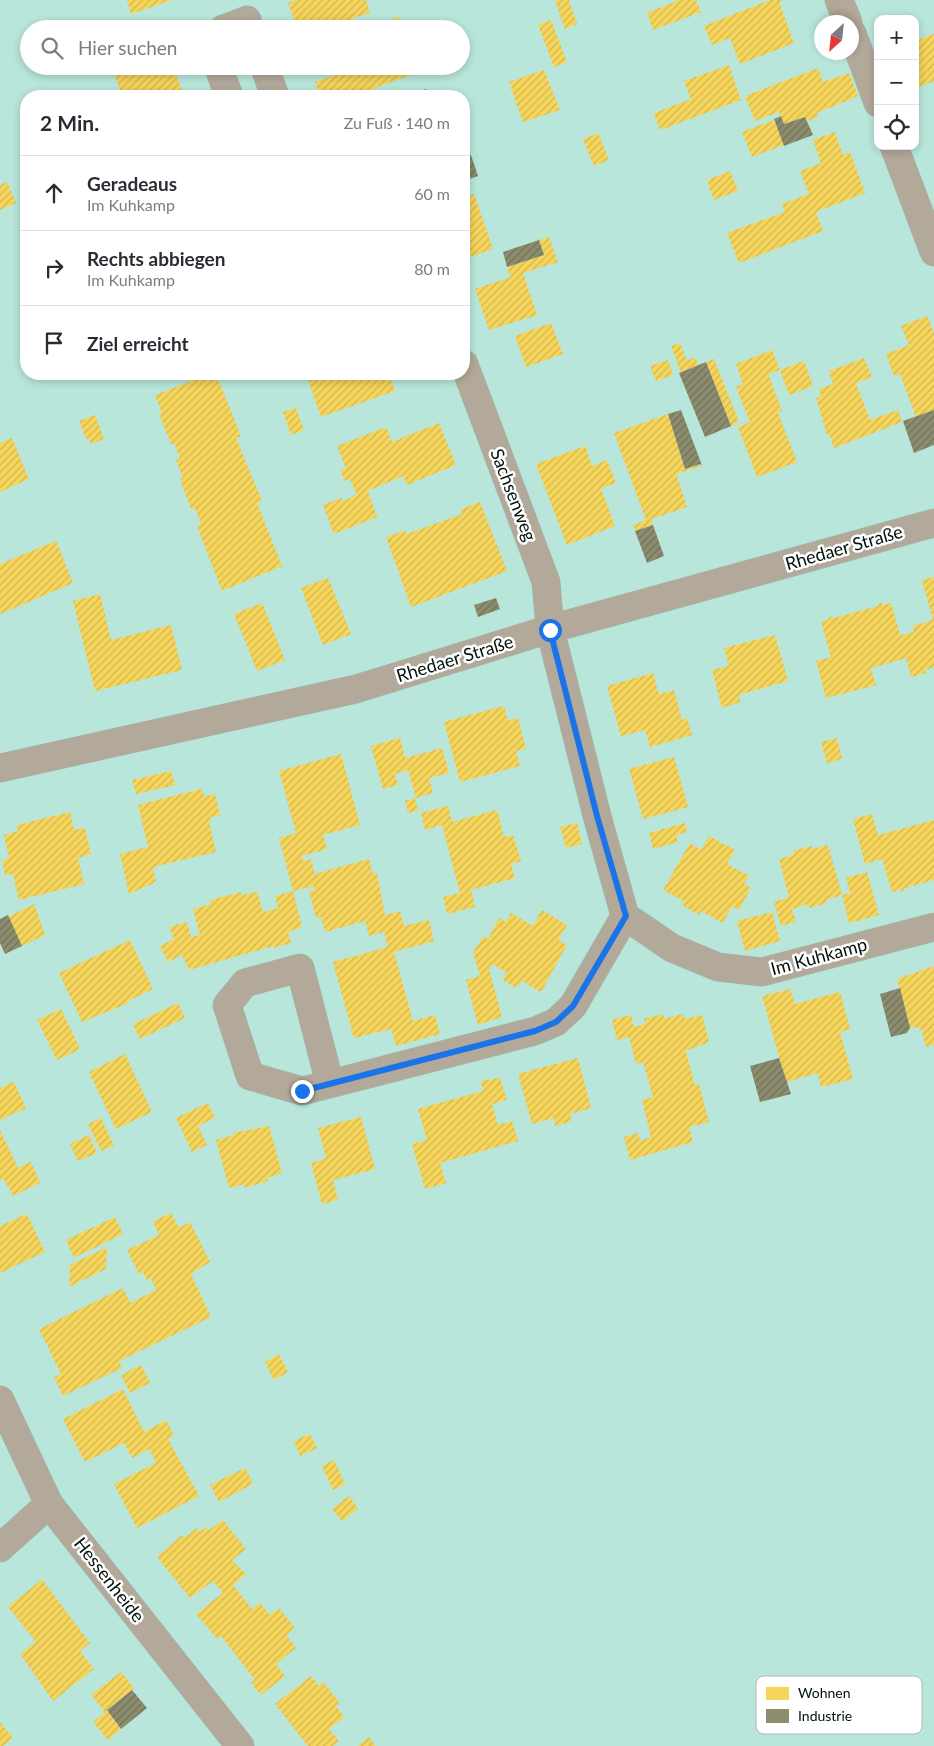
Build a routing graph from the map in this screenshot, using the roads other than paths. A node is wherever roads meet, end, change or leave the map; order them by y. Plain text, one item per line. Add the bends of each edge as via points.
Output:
1 (839, 0) edge
2 (845, 15) edge
3 (859, 52) edge
4 (221, 75) edge
5 (267, 75) edge
6 (227, 90) edge
7 (273, 90) edge
8 (874, 92) edge
9 (896, 150) edge
10 (934, 252) edge
11 (470, 380) edge
12 (934, 523) edge
13 (550, 630) junction
14 (0, 767) edge
15 (626, 916) junction
16 (934, 927) edge
17 (330, 1084) junction
18 (0, 1400) edge
19 (49, 1504) junction
20 (0, 1548) edge
21 (240, 1746) edge

1 - 2 street
3 - 8 street
4 - 6 street
5 - 7 street
9 - 10 street
11 - 13 street, Sachsenweg via 546,582
12 - 13 street, Rhedaer Straße
13 - 14 street, Rhedaer Straße via 356,689
13 - 15 street
15 - 16 street, Im Kuhkamp via 672,948 718,967 762,972
15 - 17 street via 573,1006 556,1022 535,1031
17 - 17 street via 300,968 245,983 227,1005 250,1076 302,1091
18 - 19 street, Hessenheide
19 - 20 street
19 - 21 street, Hessenheide

